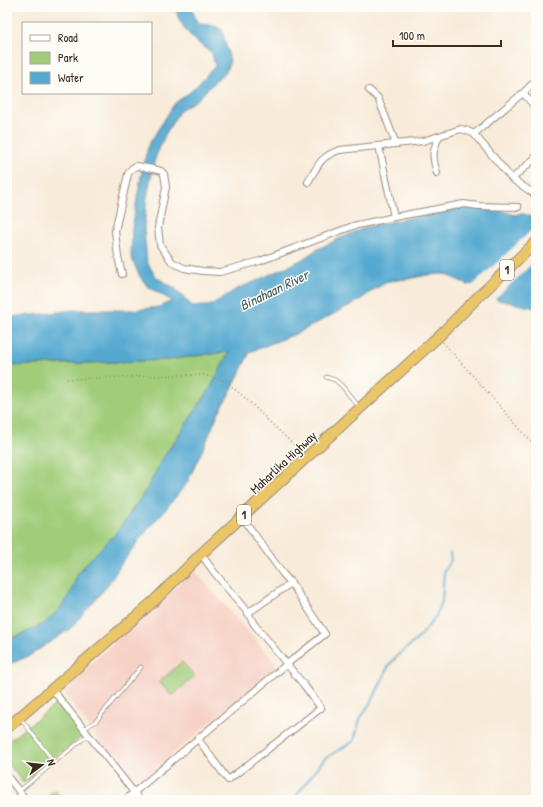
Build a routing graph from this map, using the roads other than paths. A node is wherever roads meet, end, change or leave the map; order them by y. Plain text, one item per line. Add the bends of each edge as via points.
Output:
1 (536, 80) edge
2 (369, 90) dead end
3 (523, 93) junction
4 (536, 108) edge
5 (474, 134) junction
6 (439, 136) junction
7 (396, 144) junction
8 (379, 146) junction
9 (536, 157) edge
10 (437, 173) dead end
11 (512, 179) junction
12 (308, 182) dead end
13 (536, 195) edge
14 (518, 207) dead end
15 (394, 217) junction
16 (536, 242) edge
17 (122, 274) dead end
18 (326, 377) dead end
19 (360, 409) junction
20 (242, 517) junction
21 (201, 554) junction
22 (291, 583) junction
23 (248, 613) junction
24 (287, 664) junction
25 (141, 667) dead end
26 (52, 689) junction
27 (20, 717) junction
28 (7, 728) edge
29 (84, 729) junction
30 (88, 736) junction
31 (198, 739) junction
32 (54, 762) junction
33 (7, 776) edge
34 (19, 791) junction
35 (134, 792) junction
36 (26, 800) edge
37 (125, 800) edge
38 (140, 800) edge

1 - 3 street
2 - 7 street via 378,98
3 - 4 street
3 - 5 street
5 - 6 street via 461,129
5 - 11 street
6 - 7 street
6 - 10 street via 433,150
7 - 8 street
8 - 12 street via 340,150 329,155 321,160
8 - 15 street
9 - 11 street
11 - 13 street
14 - 15 street via 464,204
15 - 17 street via 354,226 260,261 220,272 184,268 172,262 160,245 158,227 166,187 164,174 162,171 137,166 131,168 128,174 115,231
16 - 19 highway, Maharlika Highway / 1
18 - 19 lane via 342,386
19 - 20 highway, Maharlika Highway / 1
20 - 21 highway, Maharlika Highway / 1
20 - 22 street
21 - 23 street
21 - 26 highway, Maharlika Highway / 1 via 154,601
22 - 23 street
22 - 24 street via 325,634
23 - 24 street
24 - 31 street
24 - 31 street via 321,708 228,780
25 - 29 lane via 99,718
26 - 27 highway, Maharlika Highway / 1
26 - 29 street
27 - 28 highway, Maharlika Highway / 1
27 - 32 lane
29 - 30 street
30 - 32 lane
30 - 35 street
31 - 35 street
32 - 34 lane
33 - 34 street
34 - 36 street
35 - 37 street
35 - 38 street

